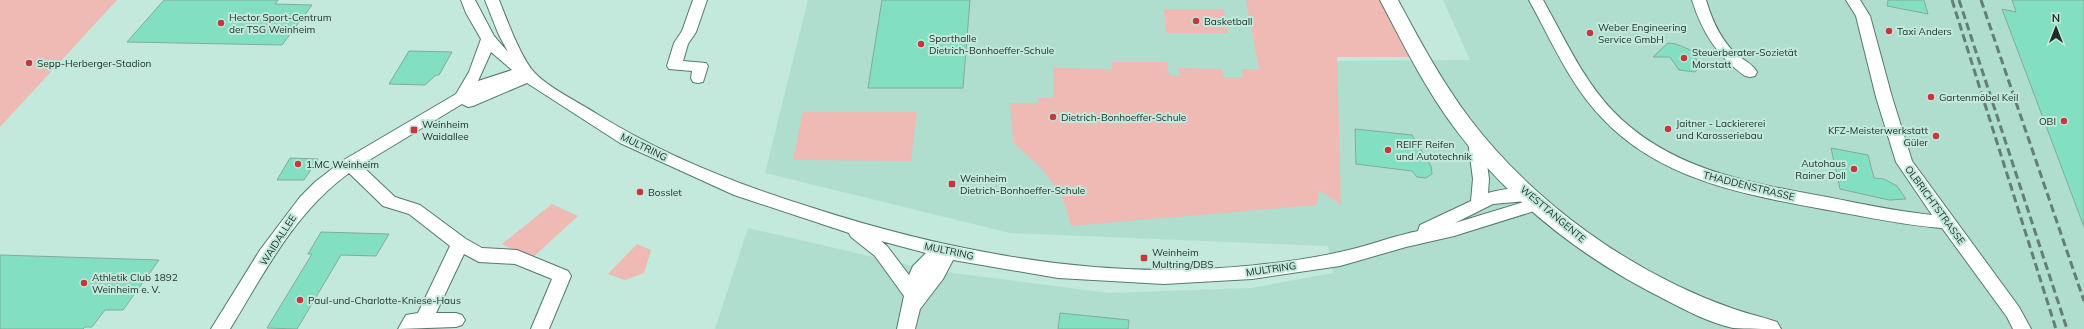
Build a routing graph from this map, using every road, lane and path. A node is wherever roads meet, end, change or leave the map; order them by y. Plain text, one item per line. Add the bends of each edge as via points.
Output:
1 (468, 0) edge
2 (492, 0) edge
3 (700, 0) edge
4 (1389, 0) edge
5 (1536, 0) edge
6 (1699, 0) edge
7 (1853, 0) edge
8 (488, 39) junction
9 (1750, 72) dead end
10 (528, 75) junction
11 (698, 78) dead end
12 (462, 96) junction
13 (437, 113) junction
14 (1476, 141) junction
15 (350, 164) junction
16 (1532, 199) junction
17 (1479, 204) junction
18 (1946, 222) junction
19 (852, 227) junction
20 (1406, 240) junction
21 (460, 244) junction
22 (946, 251) junction
23 (912, 300) junction
24 (423, 320) junction
25 (456, 320) dead end
26 (220, 329) edge
27 (407, 329) edge
28 (540, 329) edge
29 (906, 329) edge
30 (1769, 329) edge
31 (2022, 329) edge

1 - 8 street, MULTRING
2 - 10 street, MULTRING via 505,33
3 - 11 street via 690,32 681,43 674,66 701,66
4 - 14 main road, WESTTANGENTE via 1420,58
5 - 18 street, THADDENSTRASSE via 1590,96 1625,130 1662,156 1710,178 1801,199 1913,220
6 - 9 street via 1705,22 1720,46
7 - 18 street, OLBRICHTSTRASSE via 1863,16 1904,162
8 - 10 street, MULTRING via 500,53
8 - 12 street, WAIDALLEE via 476,72
10 - 12 street, WAIDALLEE via 500,76
10 - 13 street, WAIDALLEE via 498,90
10 - 19 street, MULTRING via 541,86 626,139 740,191
12 - 13 street, WAIDALLEE
13 - 15 street, WAIDALLEE
14 - 16 main road, WESTTANGENTE
14 - 17 street via 1481,179
15 - 21 street via 389,202 414,209
15 - 26 street, WAIDALLEE via 322,185 294,214
16 - 17 street, MULTRING via 1501,196
16 - 20 street, MULTRING via 1454,230
16 - 30 main road, WESTTANGENTE via 1596,249 1658,286 1721,315
17 - 20 street, MULTRING
18 - 31 street, OLBRICHTSTRASSE via 2013,312
19 - 22 street, MULTRING
19 - 23 street via 881,251
20 - 22 street, MULTRING via 1340,259 1259,271 1164,277 1058,271
21 - 24 street
21 - 28 street via 479,255 517,257 562,276
22 - 23 street via 937,274
23 - 29 street
24 - 25 street
24 - 27 street via 412,320

